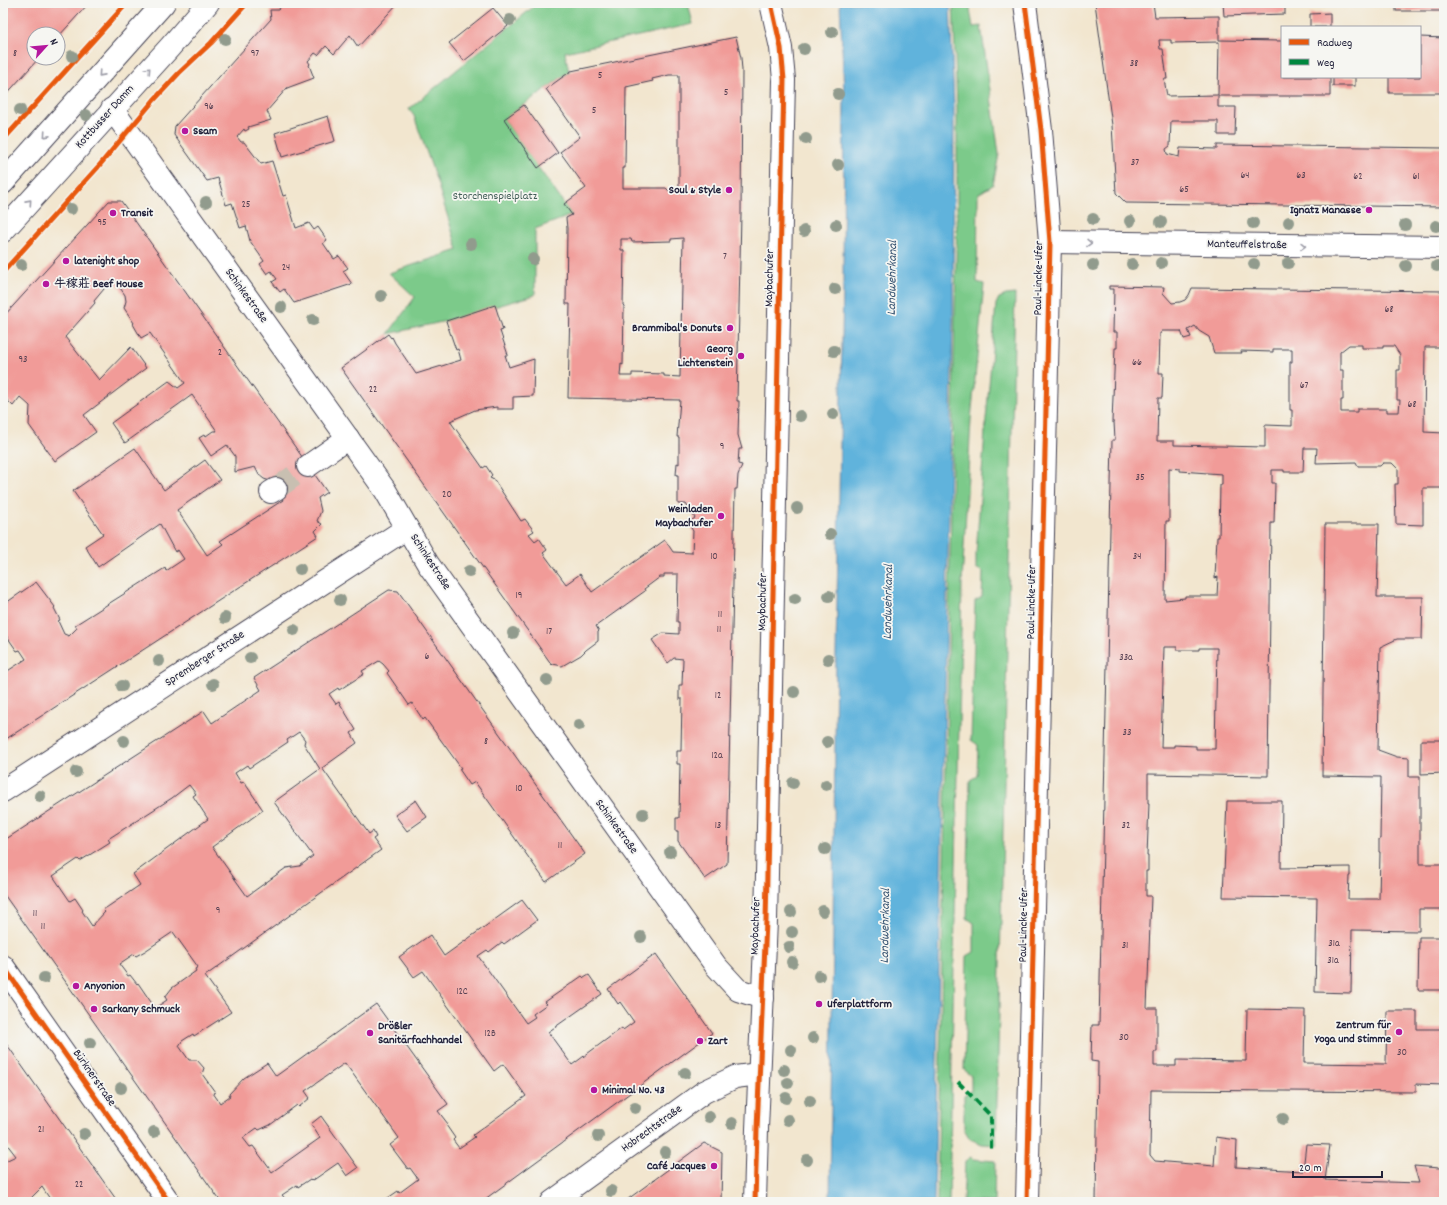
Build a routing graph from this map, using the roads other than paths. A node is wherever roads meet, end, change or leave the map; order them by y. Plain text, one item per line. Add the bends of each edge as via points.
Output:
1 (164, 3) edge
2 (208, 3) edge
3 (771, 3) edge
4 (1025, 3) edge
5 (112, 109) junction
6 (3, 183) edge
7 (3, 231) edge
8 (1050, 242) junction
9 (1444, 247) edge
10 (348, 438) junction
11 (308, 466) tunnel mouth
12 (407, 528) junction
13 (3, 791) edge
14 (3, 966) edge
15 (763, 998) junction
16 (759, 1074) junction
17 (169, 1202) edge
18 (552, 1202) edge
19 (755, 1202) edge
20 (1027, 1202) edge

1 -> 6 street
5 -> 2 street, Kottbusser Damm
3 - 15 street, Maybachufer via 781,48 784,80 767,913
4 - 8 street, Paul-Lincke-Ufer via 1041,130
7 -> 5 street, Kottbusser Damm
5 - 10 street, Schinkestraße
8 -> 9 street, Manteuffelstraße
8 - 20 street, Paul-Lincke-Ufer
10 - 11 street
10 - 12 street, Schinkestraße via 385,490
12 - 13 street, Spremberger Straße
12 - 15 street, Schinkestraße via 428,564 716,966 738,990
14 - 17 street, Bürknerstraße
15 - 16 street, Maybachufer
16 - 18 street, Hobrechtstraße via 735,1077 704,1092
16 - 19 street, Maybachufer

